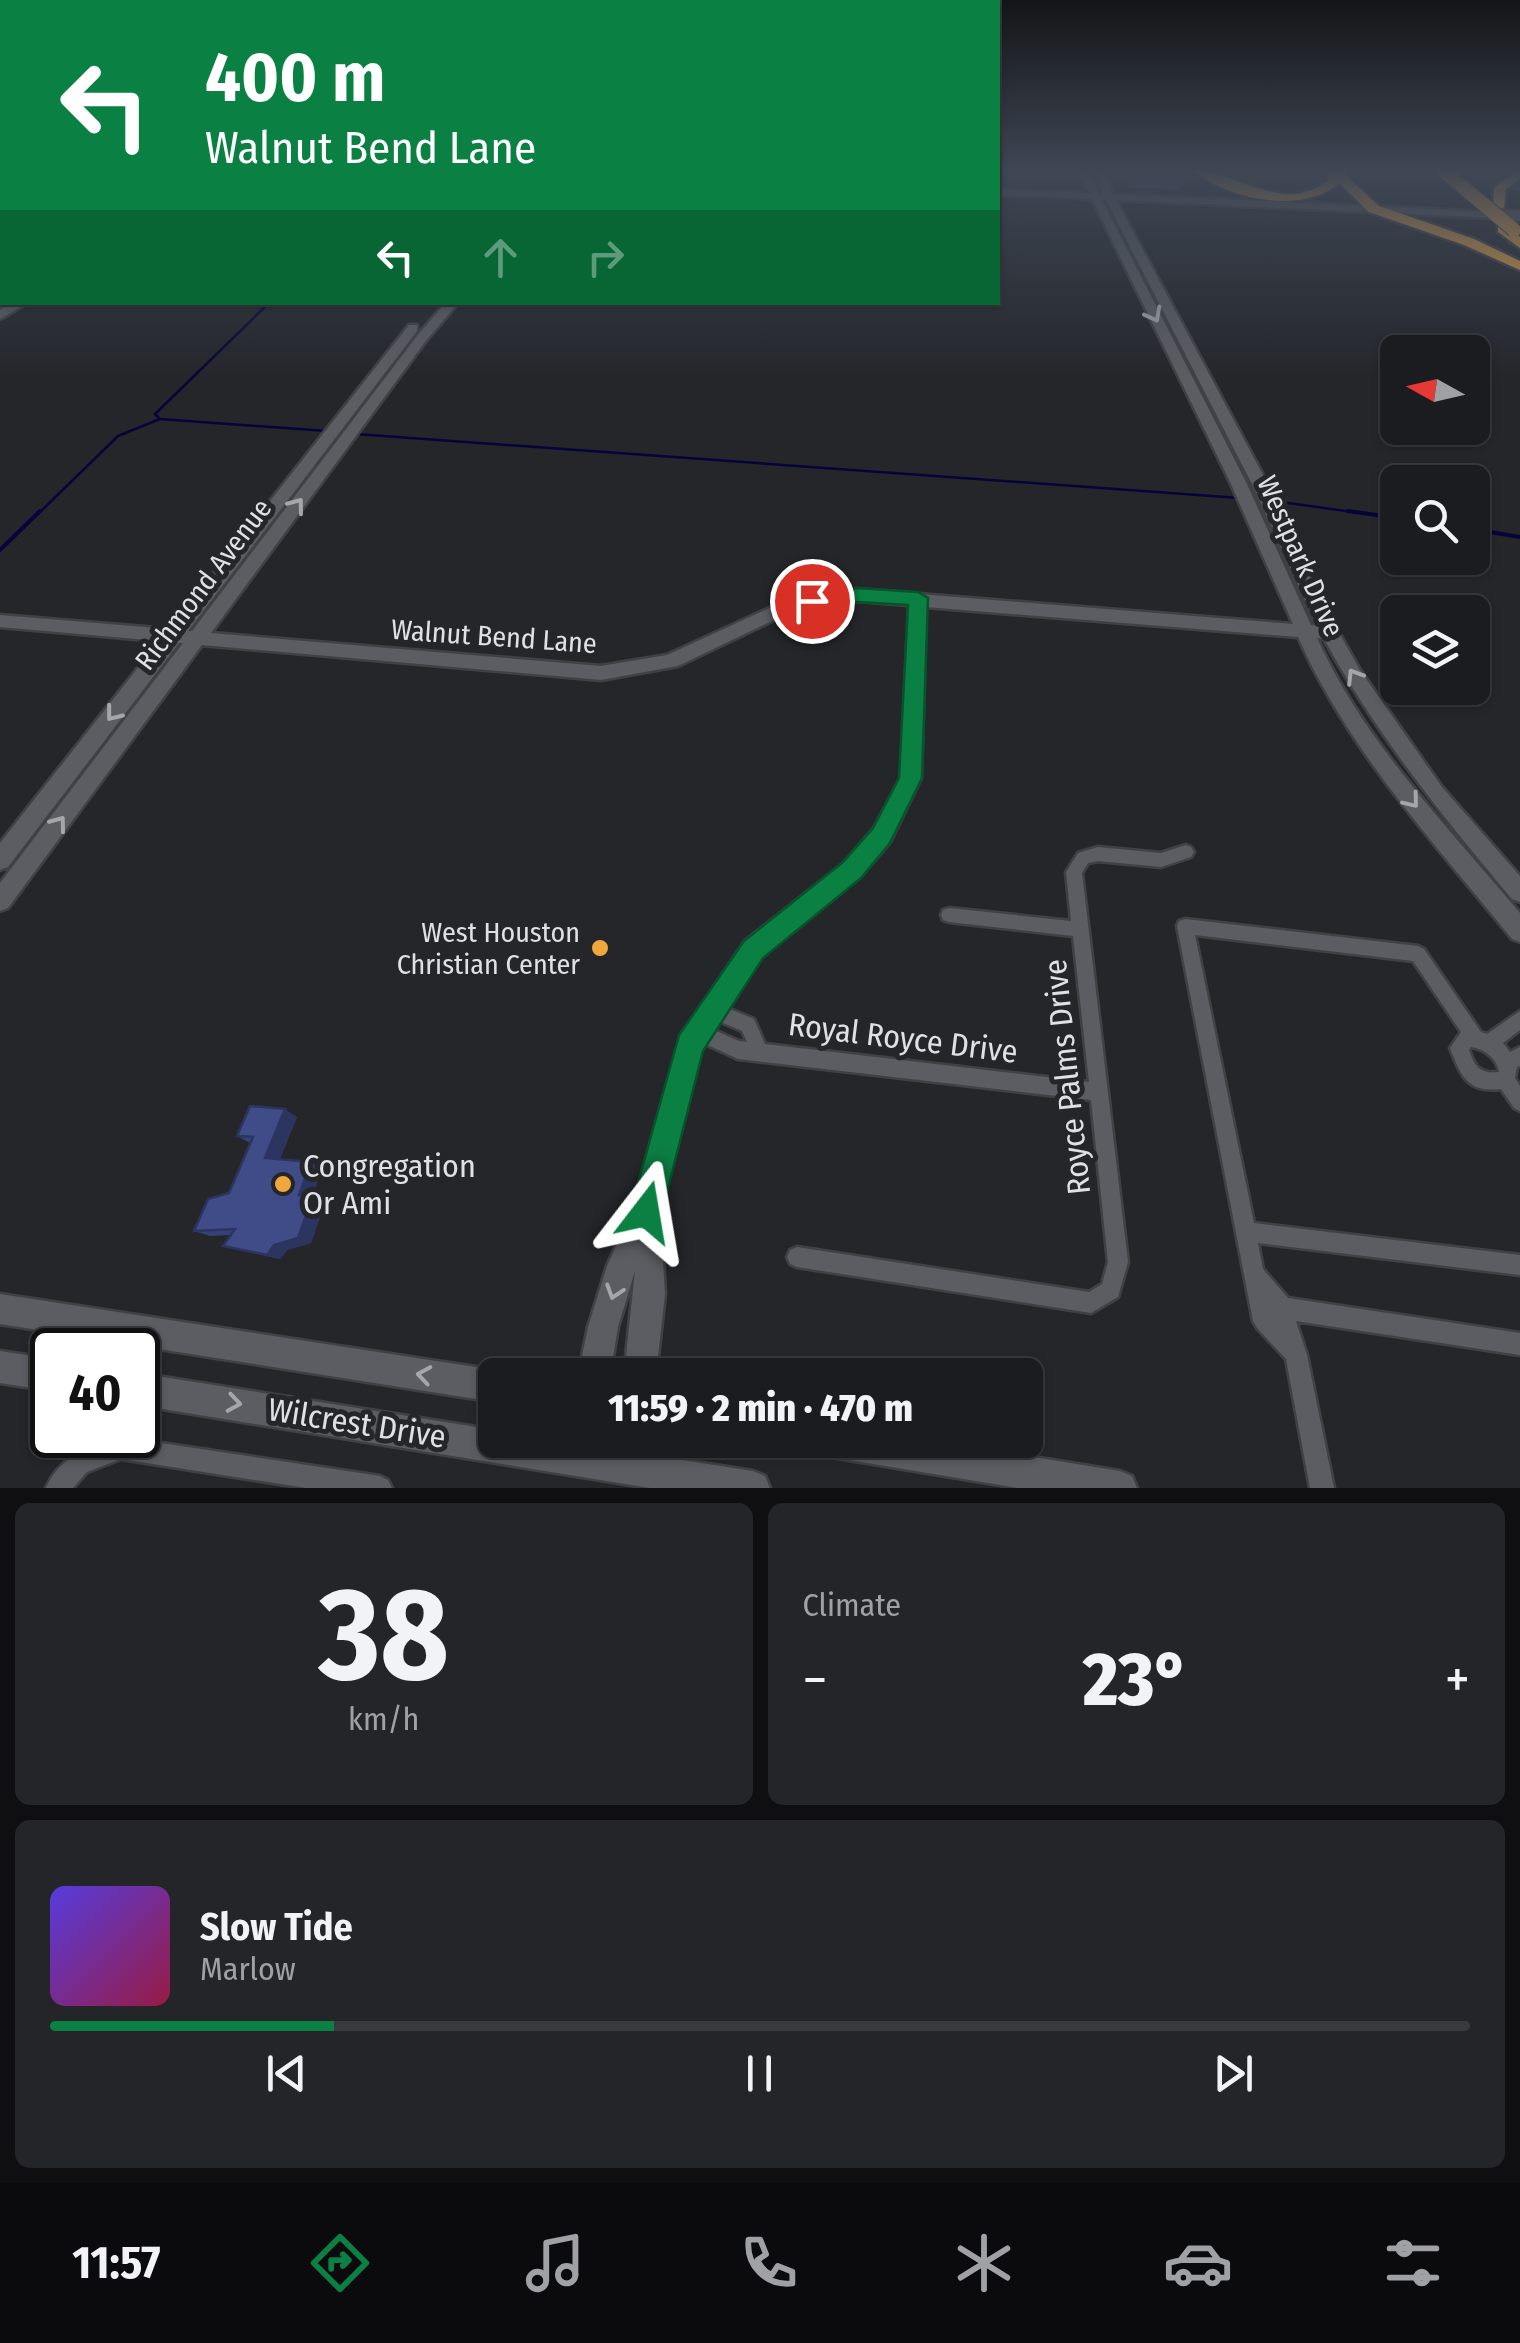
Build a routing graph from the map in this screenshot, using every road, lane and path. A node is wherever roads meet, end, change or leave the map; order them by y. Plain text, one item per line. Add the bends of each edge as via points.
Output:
1 (1123, 240) edge
2 (1126, 240) edge
3 (1463, 240) edge
4 (1520, 266) edge
5 (434, 305) edge
6 (450, 305) edge
7 (415, 337) junction
8 (366, 387) junction
9 (385, 388) junction
10 (250, 536) junction
11 (272, 538) junction
12 (918, 598) junction
13 (0, 621) edge
14 (1303, 631) junction
15 (1328, 634) junction
16 (173, 636) junction
17 (197, 639) junction
18 (1396, 742) junction
19 (1370, 744) junction
20 (57, 786) junction
21 (84, 790) junction
22 (1186, 852) dead end
23 (1490, 858) junction
24 (0, 860) edge
25 (1464, 863) junction
26 (1520, 892) edge
27 (0, 901) edge
28 (949, 915) dead end
29 (1081, 930) junction
30 (1520, 932) edge
31 (713, 1010) junction
32 (1520, 1019) edge
33 (698, 1032) junction
34 (1483, 1041) junction
35 (759, 1050) junction
36 (1510, 1066) edge
37 (1099, 1092) junction
38 (1520, 1102) edge
39 (646, 1212) junction
40 (1246, 1232) junction
41 (797, 1257) dead end
42 (1520, 1265) edge
43 (1254, 1274) junction
44 (1111, 1290) joint
45 (1282, 1308) junction
46 (0, 1309) edge
47 (1520, 1344) edge
48 (1296, 1355) junction
49 (597, 1358) edge
50 (643, 1358) edge
51 (0, 1368) edge
52 (30, 1373) edge
53 (478, 1383) edge
54 (160, 1391) edge
55 (478, 1431) edge
56 (642, 1458) edge
57 (936, 1458) edge
58 (292, 1482) edge
59 (58, 1488) edge
60 (380, 1488) edge
61 (753, 1488) edge
62 (1120, 1488) edge
63 (1322, 1488) edge

1 -> 14 main road, Westpark Drive
2 - 15 main road, Westpark Drive via 1262,488
3 - 4 highway
5 - 7 main road, Richmond Avenue
6 - 7 main road, Richmond Avenue
7 - 8 main road, Richmond Avenue
7 - 9 main road, Richmond Avenue
8 - 9 main road
8 - 10 main road, Richmond Avenue
11 -> 9 main road, Richmond Avenue
10 - 11 main road
10 - 16 main road, Richmond Avenue
11 - 17 main road, Richmond Avenue
12 - 14 main road, Walnut Bend Lane
12 - 17 main road, Walnut Bend Lane via 857,595 791,605 671,661 601,673
12 - 31 main road via 910,778 872,847 753,950
13 - 16 main road, Walnut Bend Lane
14 - 15 main road, Walnut Bend Lane
14 - 19 main road, Westpark Drive
18 -> 15 main road, Westpark Drive
16 - 17 main road, Walnut Bend Lane
16 -> 20 main road, Richmond Avenue
17 - 21 main road, Richmond Avenue
18 - 19 main road
18 - 23 main road, Westpark Drive
19 -> 25 main road, Westpark Drive
20 - 21 main road
20 - 24 main road, Richmond Avenue
27 -> 21 main road, Richmond Avenue
22 - 29 street, Royce Palms Drive via 1161,860 1083,858 1074,872
23 - 25 main road
23 - 26 main road, Westpark Drive
25 - 30 main road, Westpark Drive
28 - 29 street
29 - 37 street, Royce Palms Drive
31 - 33 main road
31 - 35 street, Royal Royce Drive via 748,1025
32 - 34 street
33 - 35 street, Royal Royce Drive via 738,1050
33 - 39 main road
34 - 36 street
34 - 36 street via 1461,1042 1462,1063 1485,1082
34 - 40 street via 1418,954 1185,926
35 - 37 street, Royal Royce Drive
36 - 38 street
37 - 44 street, Royce Palms Drive via 1118,1262
39 -> 49 main road via 622,1266
39 - 50 main road via 653,1258
40 - 42 street
40 - 43 street
41 - 44 street via 1091,1303
43 - 45 street
43 - 48 street via 1264,1321
45 - 47 street
45 - 48 street
53 -> 46 main road, Wilcrest Drive
48 - 63 street
51 - 52 main road
54 -> 55 main road, Wilcrest Drive
56 - 61 main road, Wilcrest Drive
57 - 62 main road
58 - 59 street via 121,1448 79,1464
58 - 60 street

